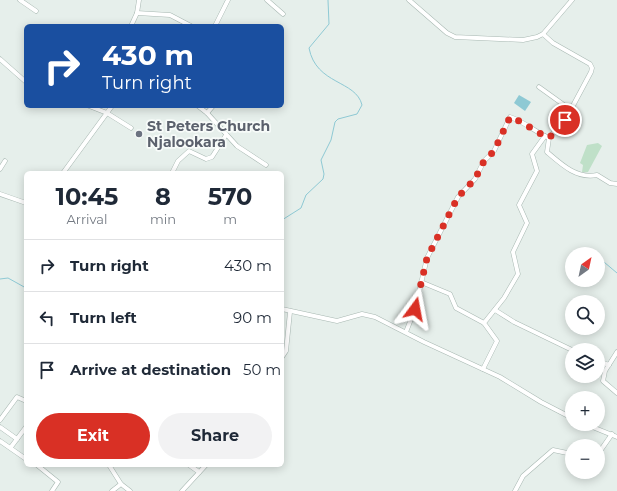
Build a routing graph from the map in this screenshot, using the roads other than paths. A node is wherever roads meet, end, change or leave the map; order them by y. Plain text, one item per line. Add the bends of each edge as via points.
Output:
1 (20, 0) edge
2 (139, 0) edge
3 (228, 0) edge
4 (267, 0) edge
5 (409, 0) edge
6 (572, 0) edge
7 (36, 11) dead end
8 (137, 13) junction
9 (283, 14) dead end
10 (132, 24) edge
11 (187, 24) edge
12 (216, 24) edge
13 (543, 34) junction
14 (0, 59) edge
15 (24, 80) edge
16 (539, 87) dead end
17 (94, 108) edge
18 (111, 108) edge
19 (201, 108) edge
20 (211, 108) edge
21 (571, 110) junction
22 (107, 113) junction
23 (207, 113) junction
24 (131, 128) dead end
25 (226, 135) junction
26 (547, 137) junction
27 (5, 161) dead end
28 (266, 165) dead end
29 (0, 169) edge
30 (64, 171) edge
31 (173, 171) edge
32 (617, 184) edge
33 (0, 194) edge
34 (24, 202) edge
35 (421, 282) junction
36 (284, 310) edge
37 (495, 310) junction
38 (290, 312) junction
39 (484, 323) junction
40 (406, 332) junction
41 (565, 347) edge
42 (617, 352) edge
43 (284, 354) edge
44 (605, 364) edge
45 (609, 365) junction
46 (483, 369) junction
47 (617, 392) edge
48 (24, 400) edge
49 (565, 414) edge
50 (0, 420) edge
51 (0, 427) edge
52 (24, 429) edge
53 (604, 431) edge
54 (615, 435) edge
55 (17, 438) junction
56 (0, 441) edge
57 (605, 446) edge
58 (11, 448) junction
59 (565, 453) edge
60 (24, 458) edge
61 (39, 467) edge
62 (110, 467) edge
63 (192, 467) edge
64 (204, 467) edge
65 (199, 472) junction
66 (121, 484) junction
67 (52, 491) edge
68 (112, 491) edge
69 (130, 491) edge
70 (182, 491) edge
71 (515, 491) edge

1 - 7 street
2 - 8 street
3 - 12 street
4 - 9 street
5 - 13 street via 455,37 523,40
6 - 13 street
8 - 10 street
8 - 11 street via 170,15
13 - 21 street via 592,66
14 - 15 street
16 - 21 street
17 - 22 street
18 - 22 street
19 - 23 street
20 - 23 street
21 - 26 street via 565,120
22 - 24 street
22 - 30 street
23 - 25 street
25 - 28 street via 237,146
25 - 31 street via 212,157 206,159 189,151 178,161
26 - 32 street via 547,152 569,170 590,177 597,175
26 - 35 street via 523,121 510,117 494,151 484,161 475,179 458,197 427,258
26 - 37 street via 532,154 538,171 519,205 527,223 512,252 518,274
27 - 29 street
33 - 34 street
35 - 39 street via 450,294 456,308
35 - 40 street via 415,309
36 - 38 street
37 - 39 street
37 - 41 street
38 - 40 street via 337,321 354,315 369,315
38 - 43 street
39 - 46 street via 497,341
40 - 46 street
42 - 45 street
44 - 45 street
45 - 47 street via 603,381
46 - 49 street
48 - 50 street via 17,397
51 - 55 street
52 - 55 street
53 - 54 street
54 - 57 street
55 - 58 street
56 - 58 street
58 - 60 street
59 - 71 street via 553,450 523,476
61 - 67 street via 58,482
62 - 66 street
63 - 65 street
64 - 65 street
65 - 70 street
66 - 68 street
66 - 69 street

